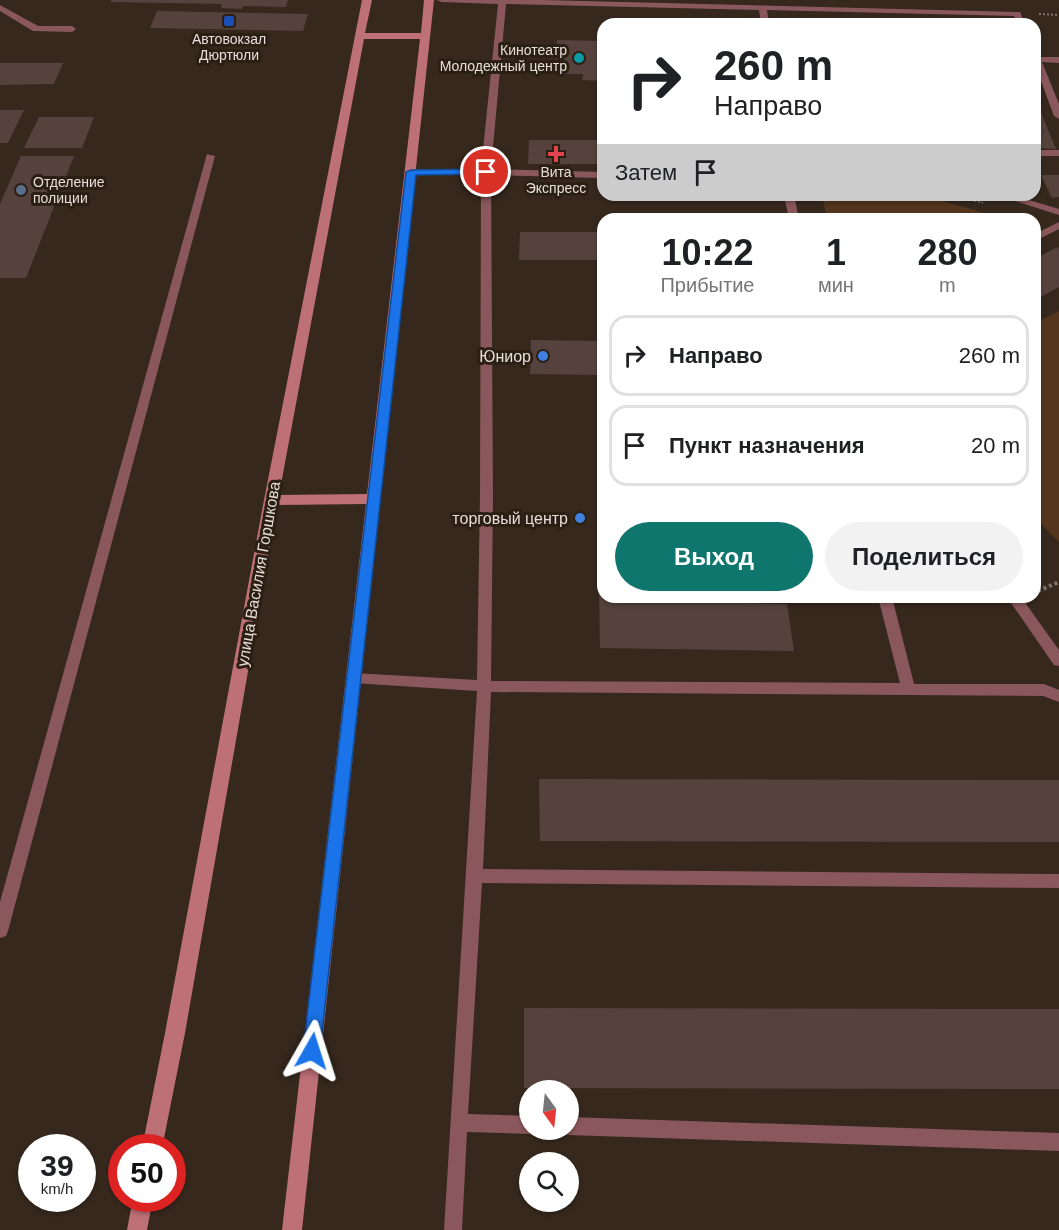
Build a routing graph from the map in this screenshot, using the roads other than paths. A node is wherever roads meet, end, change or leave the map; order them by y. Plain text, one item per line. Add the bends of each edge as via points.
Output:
1 (367, 0) edge
2 (429, 0) edge
3 (441, 0) edge
4 (502, 2) junction
5 (0, 7) edge
6 (763, 8) junction
7 (764, 18) edge
8 (1019, 18) edge
9 (72, 29) dead end
10 (360, 36) junction
11 (424, 36) junction
12 (1041, 58) edge
13 (1059, 60) edge
14 (1041, 70) edge
15 (1059, 116) edge
16 (1041, 153) edge
17 (1059, 153) edge
18 (210, 156) dead end
19 (411, 172) junction
20 (486, 172) junction
21 (597, 175) edge
22 (1021, 201) edge
23 (1059, 212) edge
24 (1059, 225) edge
25 (1041, 235) edge
26 (375, 499) junction
27 (271, 500) junction
28 (886, 603) edge
29 (1018, 603) edge
30 (1059, 661) edge
31 (353, 678) junction
32 (484, 686) junction
33 (908, 689) junction
34 (1059, 696) edge
35 (476, 876) junction
36 (1059, 881) edge
37 (0, 931) edge
38 (458, 1123) junction
39 (519, 1125) edge
40 (579, 1126) edge
41 (155, 1134) edge
42 (1059, 1142) edge
43 (140, 1212) edge
44 (137, 1230) edge
45 (292, 1230) edge
46 (453, 1230) edge

1 - 10 main road, улица Василия Горшкова
2 - 11 main road
3 - 4 lane
4 - 6 lane
4 - 20 lane
5 - 9 lane via 36,29
6 - 7 lane
6 - 8 lane via 1017,14
10 - 11 main road
10 - 27 main road, улица Василия Горшкова
11 - 19 main road
12 - 13 lane
14 - 15 lane
16 - 17 lane
18 - 37 lane
19 - 20 lane
19 - 26 main road
20 - 21 lane
20 - 32 lane
22 - 23 lane
24 - 25 lane
26 - 27 main road
26 - 31 main road
27 - 41 main road, улица Василия Горшкова
28 - 33 lane
29 - 30 lane
31 - 32 lane
31 - 45 main road
32 - 33 lane
32 - 35 lane
33 - 34 lane via 1044,690
35 - 36 lane
35 - 38 lane
38 - 39 lane
38 - 46 lane
40 - 42 lane
43 - 44 main road

